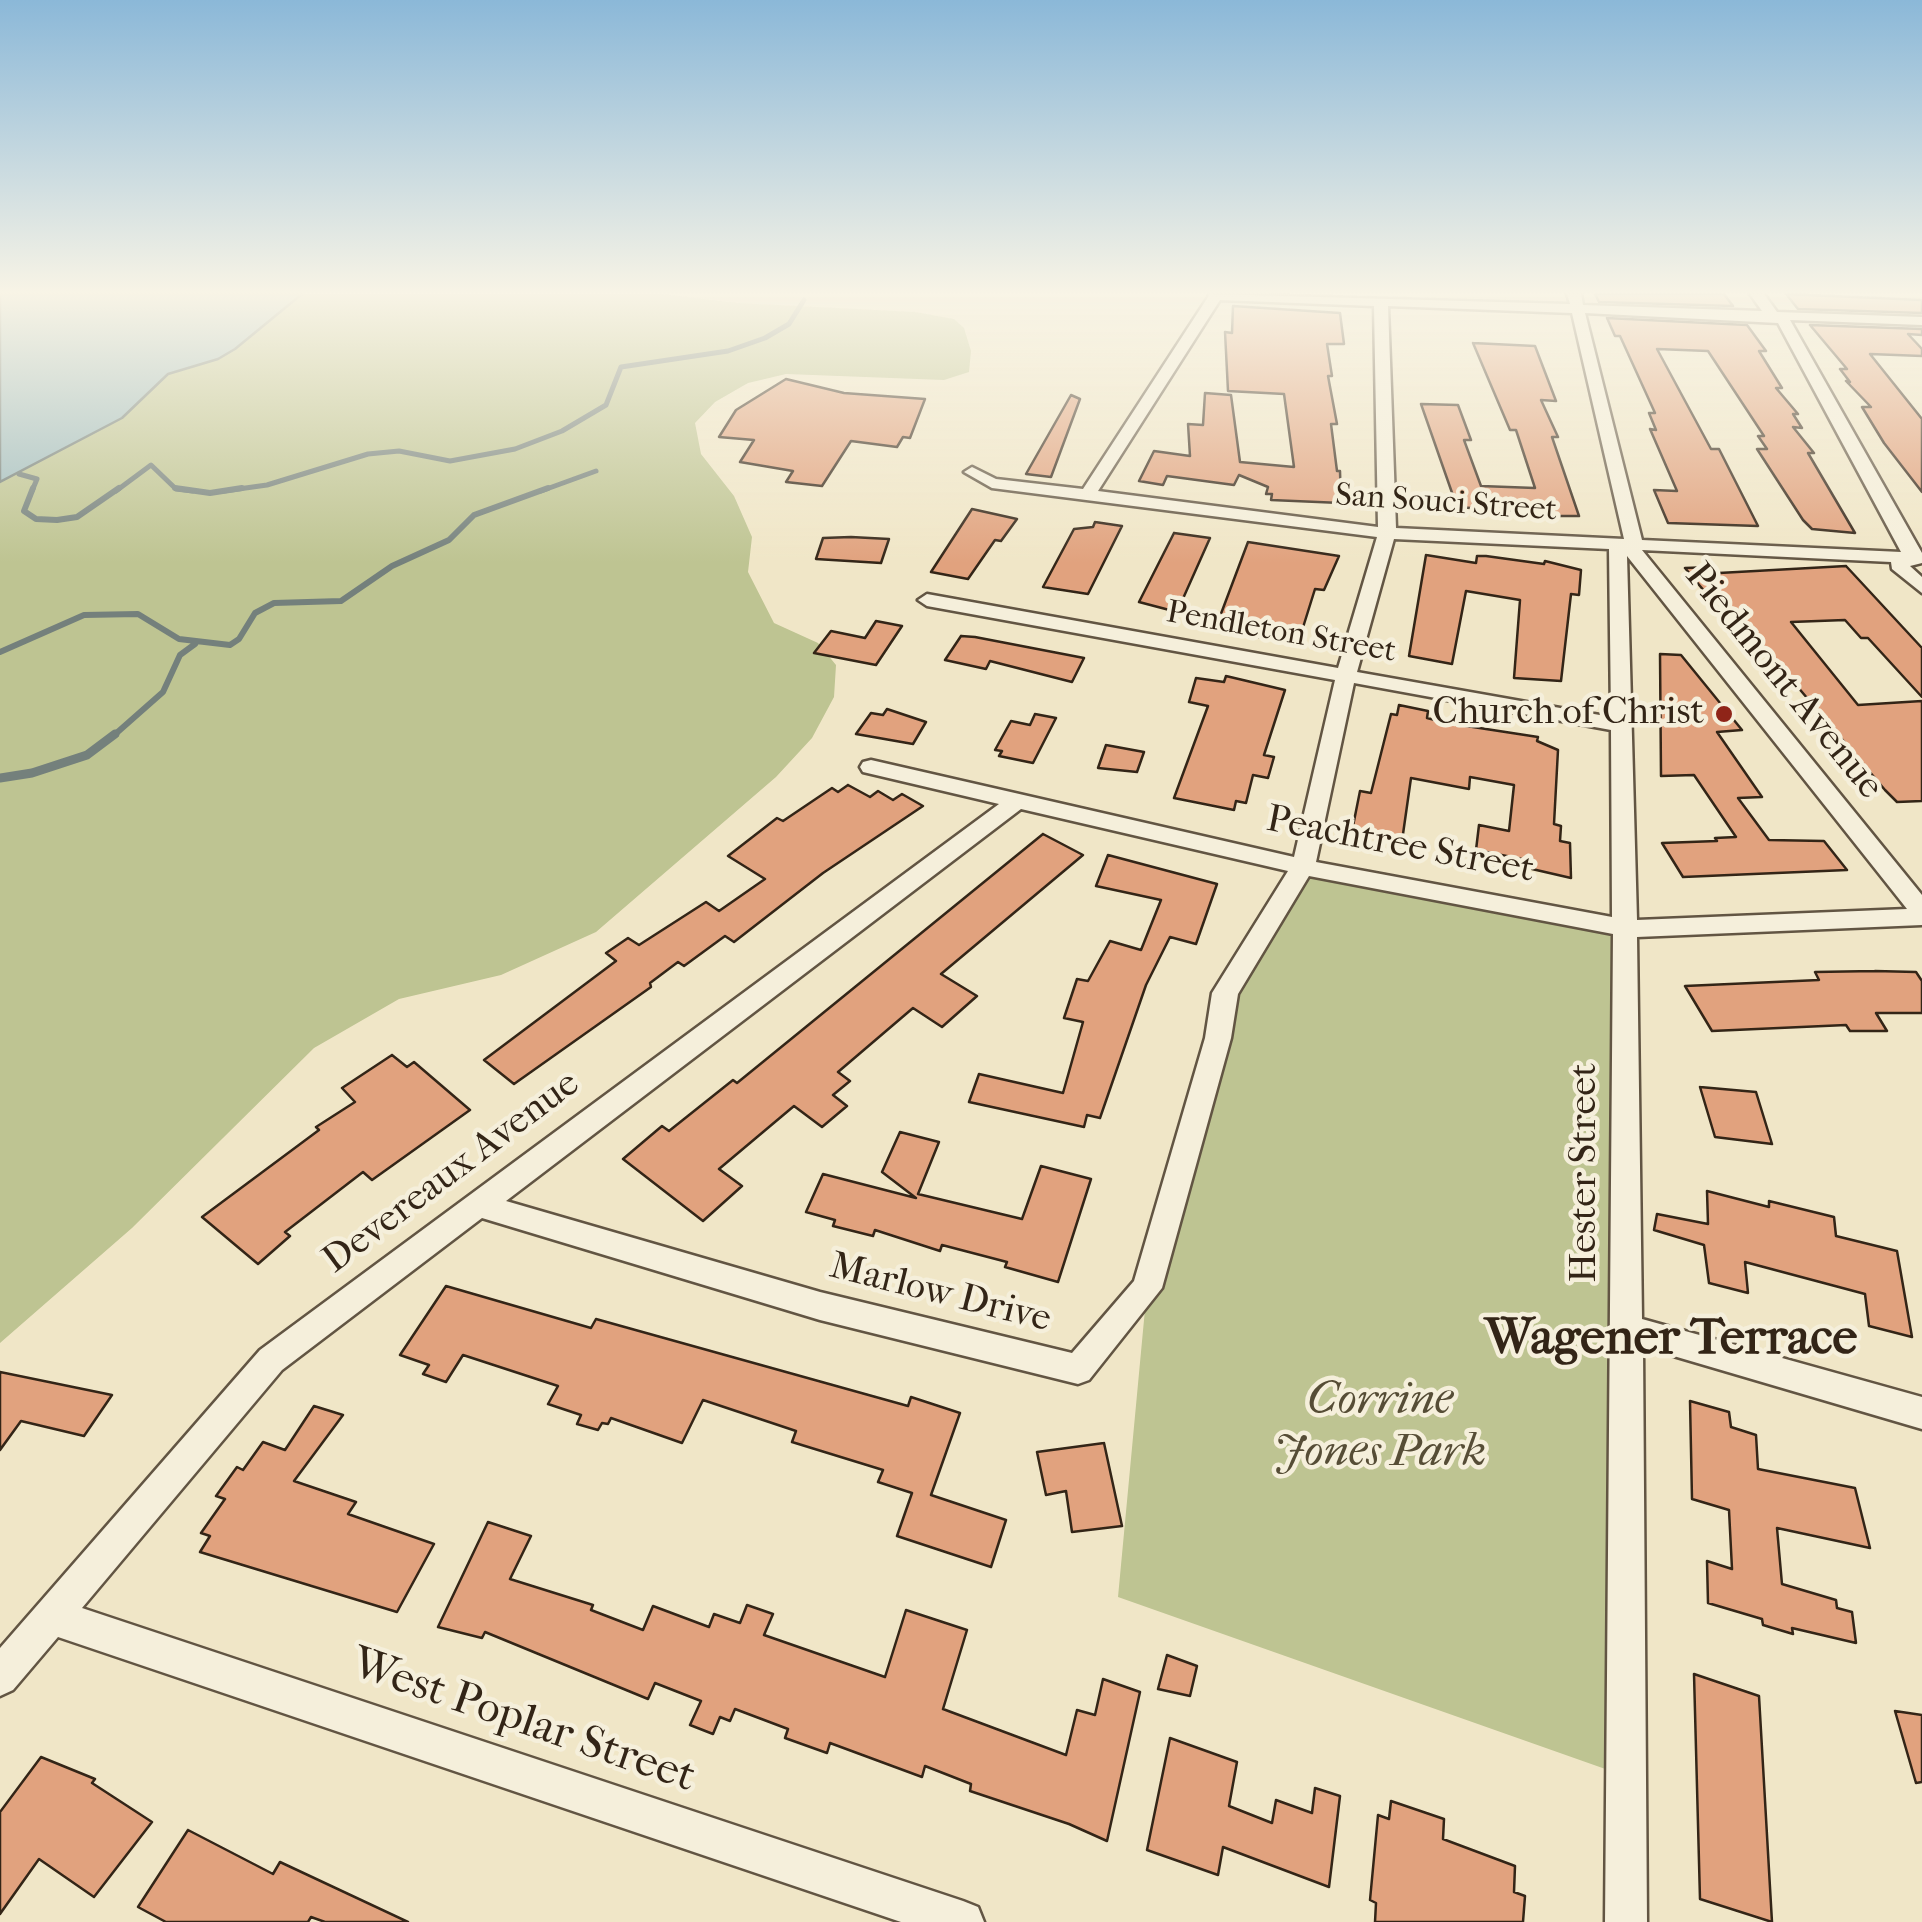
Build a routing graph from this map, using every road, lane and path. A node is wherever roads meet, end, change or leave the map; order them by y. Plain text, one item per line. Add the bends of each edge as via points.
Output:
1 (1160, 384) edge
2 (1383, 384) edge
3 (1593, 384) edge
4 (1819, 384) edge
5 (972, 472) dead end
6 (1088, 496) junction
7 (1387, 533) junction
8 (1627, 545) junction
9 (1917, 558) edge
10 (1922, 588) edge
11 (928, 600) dead end
12 (1346, 674) junction
13 (1623, 726) junction
14 (870, 768) dead end
15 (1017, 801) junction
16 (1303, 867) junction
17 (1922, 914) edge
18 (1624, 927) junction
19 (475, 1204) junction
20 (1624, 1328) junction
21 (1922, 1413) edge
22 (51, 1616) junction
23 (0, 1677) edge
24 (963, 1922) edge
25 (1626, 1922) edge

1 - 6 street
2 - 7 street
3 - 8 street, Hester Street
4 - 9 street
5 - 6 street, San Souci Street via 992,482
6 - 7 street, San Souci Street
7 - 8 street, San Souci Street
7 - 12 street
8 - 9 street, San Souci Street
8 - 13 street, Hester Street
8 - 17 street, Piedmont Avenue
9 - 10 street via 1898,565
11 - 12 street, Pendleton Street
12 - 13 street, Pendleton Street
12 - 16 street
13 - 18 street, Hester Street
14 - 15 street, Peachtree Street
15 - 16 street, Peachtree Street
15 - 19 street, Devereaux Avenue
16 - 18 street, Peachtree Street
16 - 19 street, Marlow Drive via 1225,993 1147,1288 1078,1369 820,1306
17 - 18 street, Peachtree Street
18 - 20 street, Hester Street
19 - 22 street, Devereaux Avenue via 271,1360
20 - 21 street
20 - 25 street, Hester Street
22 - 23 street, Devereaux Avenue
22 - 24 street, West Poplar Street

